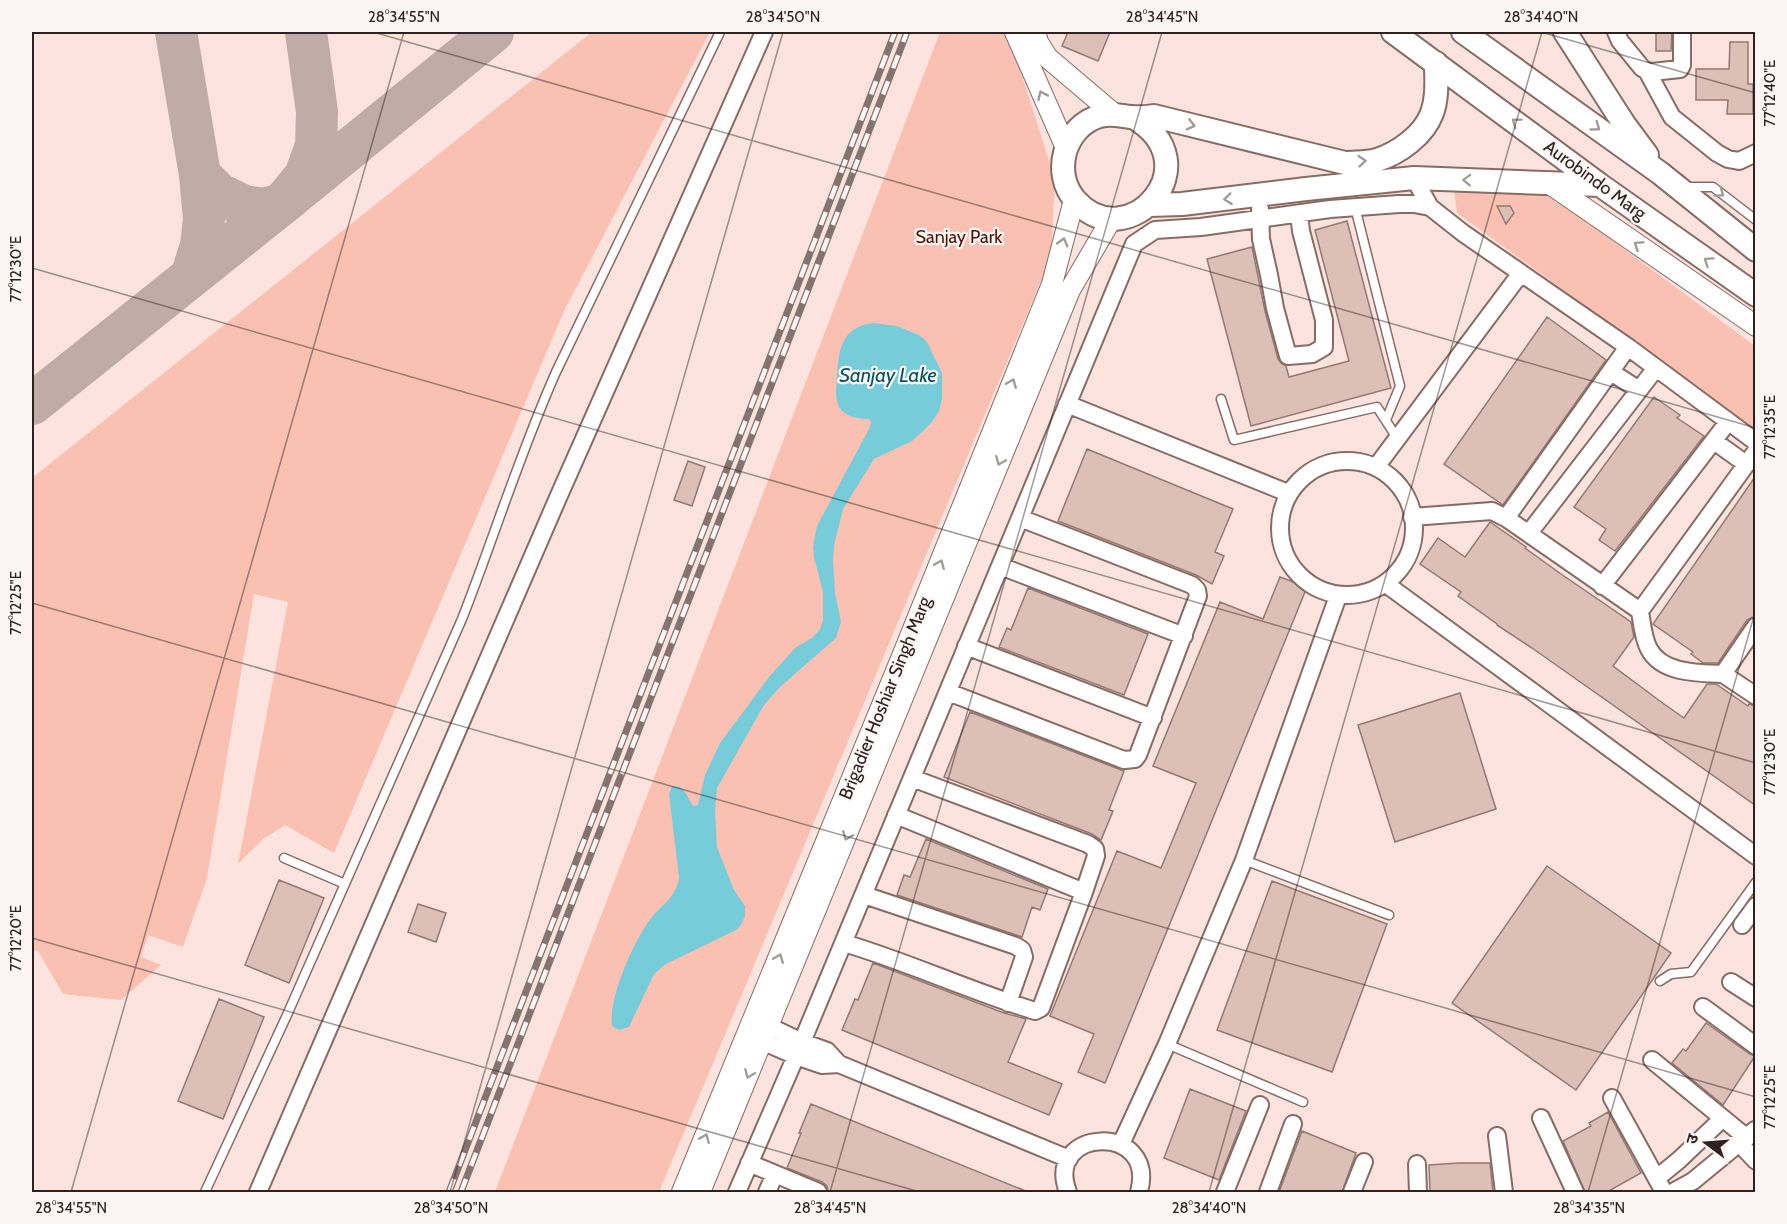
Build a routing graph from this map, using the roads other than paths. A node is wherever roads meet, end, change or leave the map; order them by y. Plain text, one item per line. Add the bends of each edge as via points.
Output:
1 (720, 32) edge
2 (764, 32) edge
3 (1015, 32) edge
4 (1035, 32) edge
5 (1393, 32) edge
6 (1463, 32) edge
7 (1565, 32) edge
8 (1616, 32) edge
9 (1682, 32) edge
10 (1436, 63) junction
11 (1647, 71) junction
12 (1124, 116) junction
13 (1066, 148) junction
14 (1755, 153) edge
15 (1305, 154) junction
16 (1414, 178) junction
17 (1669, 180) junction
18 (1547, 182) junction
19 (1600, 185) junction
20 (1306, 189) junction
21 (1266, 194) junction
22 (1074, 200) junction
23 (1149, 205) junction
24 (1355, 207) junction
25 (1430, 207) junction
26 (1299, 214) junction
27 (1112, 218) junction
28 (1261, 218) junction
29 (1755, 220) edge
30 (1755, 250) edge
31 (1521, 273) junction
32 (1755, 295) edge
33 (1755, 326) edge
34 (1628, 347) junction
35 (1656, 368) junction
36 (1611, 372) junction
37 (1639, 390) junction
38 (1221, 399) dead end
39 (1067, 404) junction
40 (1386, 420) junction
41 (1728, 422) junction
42 (1398, 439) junction
43 (1714, 441) junction
44 (1755, 442) edge
45 (1751, 457) edge
46 (1376, 467) junction
47 (1288, 493) junction
48 (1412, 517) junction
49 (1020, 518) junction
50 (1506, 518) junction
51 (1529, 533) junction
52 (1000, 566) junction
53 (1386, 584) junction
54 (1602, 586) junction
55 (1338, 596) junction
56 (1640, 611) junction
57 (1755, 626) edge
58 (1184, 636) junction
59 (966, 646) junction
60 (1723, 674) junction
61 (1753, 689) edge
62 (948, 692) junction
63 (1153, 718) junction
64 (912, 778) junction
65 (896, 816) junction
66 (1755, 856) edge
67 (284, 858) dead end
68 (1244, 860) junction
69 (1755, 882) edge
70 (345, 884) junction
71 (1084, 892) junction
72 (864, 895) junction
73 (1755, 906) edge
74 (1389, 915) dead end
75 (1742, 925) dead end
76 (844, 943) junction
77 (1660, 981) dead end
78 (1731, 982) dead end
79 (1755, 998) edge
80 (1008, 1003) junction
81 (1703, 1007) dead end
82 (758, 1031) junction
83 (1167, 1044) junction
84 (1755, 1046) edge
85 (799, 1049) junction
86 (1652, 1060) dead end
87 (1612, 1098) dead end
88 (1303, 1102) dead end
89 (1260, 1105) dead end
90 (1541, 1118) dead end
91 (1723, 1118) junction
92 (1293, 1124) dead end
93 (1750, 1135) edge
94 (1497, 1136) dead end
95 (1121, 1144) junction
96 (1069, 1159) junction
97 (1755, 1161) edge
98 (749, 1162) junction
99 (1365, 1162) dead end
100 (1417, 1164) dead end
101 (775, 1174) junction
102 (1660, 1185) edge
103 (1687, 1189) edge
104 (205, 1192) edge
105 (258, 1192) edge
106 (682, 1192) edge
107 (700, 1192) edge
108 (737, 1192) edge
109 (767, 1192) edge
110 (818, 1192) edge
111 (1068, 1192) edge
112 (1139, 1192) edge
113 (1225, 1192) edge
114 (1268, 1192) edge
115 (1352, 1192) edge
116 (1418, 1192) edge
117 (1504, 1192) edge
118 (1575, 1192) edge

1 - 70 lane via 536,417 462,619
2 - 105 street
13 -> 3 street
4 - 12 street via 1048,58
5 - 10 main road, Aurobindo Marg
6 -> 17 main road
7 - 17 main road via 1624,124
8 - 11 street
9 - 11 street via 1680,69
15 -> 10 main road via 1345,163 1377,160 1402,148 1419,134 1432,114
19 -> 10 main road, Aurobindo Marg
11 - 14 street via 1672,117 1718,153 1739,161
12 - 13 main road via 1098,117 1084,124
12 -> 15 main road via 1154,116
12 - 23 main road via 1146,125 1164,150 1165,180
13 - 22 main road via 1062,166 1065,184
15 - 20 main road via 1316,165
18 -> 16 main road
16 - 20 main road
16 - 25 street
17 -> 29 lane via 1713,187
17 - 30 main road
18 - 19 main road
33 -> 18 street, Aurobindo Marg
32 -> 19 main road, Aurobindo Marg
20 - 21 main road
21 -> 23 main road
21 - 28 street
22 - 27 main road via 1091,213
82 -> 22 street, Brigadier Hoshiar Singh Marg via 1052,284
23 - 27 main road via 1132,215
24 - 25 street
24 - 26 street
24 - 40 lane via 1400,386
25 - 31 street
26 - 28 street
26 - 28 street via 1324,320 1324,347 1312,354 1288,356 1261,239
27 -> 82 street, Brigadier Hoshiar Singh Marg via 1070,290
28 - 39 street via 1155,230 1134,244
31 - 34 street
31 - 42 street
34 - 35 street
34 - 36 street
35 - 37 street
35 - 41 street
36 - 37 street
36 - 50 street
37 - 51 street
38 - 40 lane via 1234,440 1377,407
39 - 47 street
39 - 49 street
40 - 42 lane
41 - 43 street
41 - 44 street
42 - 46 street
43 - 45 street
43 - 54 street
45 - 56 street
46 - 47 street via 1339,460 1309,471
46 - 48 street via 1392,477 1407,496
47 - 55 street via 1279,537 1288,562 1302,580
48 - 50 street via 1492,511
48 - 53 street via 1410,552
49 - 52 street
49 - 58 street via 1192,585 1198,596
50 - 51 street
51 - 54 street
52 - 58 street
52 - 59 street
53 - 55 street via 1364,594
53 - 66 street
54 - 56 street
55 - 68 street
56 - 60 street via 1647,647 1655,658 1667,666
57 - 60 street
58 - 63 street
59 - 62 street
59 - 63 street
60 - 61 street
62 - 63 street via 1124,760 1138,755
62 - 64 street
64 - 65 street
64 - 71 street via 1088,844 1095,849 1096,856
65 - 71 street
65 - 72 street
67 - 70 lane
68 - 74 lane
68 - 83 street
69 - 77 lane via 1691,972 1671,974
70 - 104 lane
71 - 80 street via 1041,1008 1035,1011
72 - 76 street
72 - 80 street via 1022,950 1024,957
73 - 75 street
76 - 80 street
76 - 85 street
78 - 79 street
81 - 84 street
82 - 85 street
106 -> 82 street, Brigadier Hoshiar Singh Marg
82 -> 107 street, Brigadier Hoshiar Singh Marg
83 - 88 lane
83 - 95 street
85 - 96 street via 827,1051 839,1064
85 - 98 street
86 - 91 street
87 - 102 street
89 - 113 street
90 - 118 street
91 - 93 street
91 - 102 street via 1679,1160
92 - 114 street
93 - 97 street
93 - 103 street
94 - 117 street
95 - 96 street via 1101,1140 1088,1143
95 - 112 street via 1132,1152 1140,1168
96 - 111 street via 1065,1167
98 - 101 street
98 - 108 street
99 - 115 street
100 - 116 street
101 - 109 street
101 - 110 street

